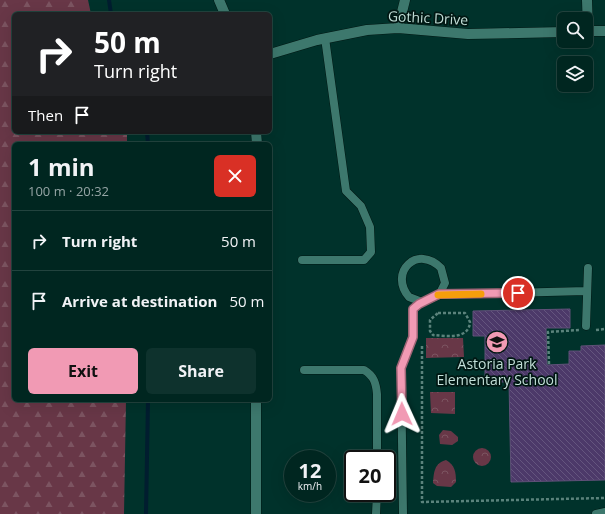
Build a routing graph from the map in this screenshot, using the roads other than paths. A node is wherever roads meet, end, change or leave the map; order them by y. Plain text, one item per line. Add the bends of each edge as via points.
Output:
1 (219, 0) edge
2 (405, 0) edge
3 (587, 0) edge
4 (223, 12) edge
5 (587, 12) edge
6 (398, 28) junction
7 (593, 31) edge
8 (605, 31) edge
9 (557, 32) edge
10 (325, 38) junction
11 (272, 53) edge
12 (302, 260) dead end
13 (588, 268) dead end
14 (586, 291) junction
15 (439, 294) junction
16 (422, 302) junction
17 (586, 326) dead end
18 (304, 370) dead end
19 (256, 402) edge
20 (377, 450) edge
21 (377, 502) edge
22 (605, 512) edge
23 (256, 514) edge
24 (376, 514) edge
25 (403, 514) edge
26 (596, 514) edge

1 - 4 street
2 - 6 street
3 - 5 street
6 - 9 street, Gothic Drive via 468,34
6 - 10 street, Gothic Drive via 367,30
7 - 8 street
10 - 11 street, Gothic Drive
10 - 12 lane via 346,191 361,206 370,227 371,252 364,260
13 - 14 lane
14 - 15 lane
14 - 17 lane
15 - 16 lane
15 - 16 lane via 445,283 441,268 429,259 415,260 404,270 401,284 409,297
16 - 25 lane via 413,309 413,337 401,368
18 - 20 lane via 364,370 372,375 377,394
19 - 23 street
21 - 24 lane
22 - 26 lane

